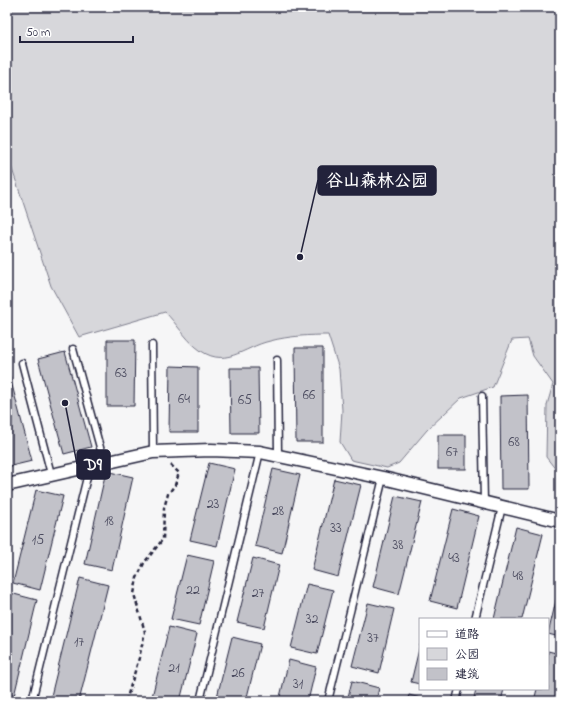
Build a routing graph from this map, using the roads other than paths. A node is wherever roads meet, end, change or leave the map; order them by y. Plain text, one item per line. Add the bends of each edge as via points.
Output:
1 (152, 345) dead end
2 (73, 348) dead end
3 (277, 360) dead end
4 (22, 363) dead end
5 (482, 396) dead end
6 (153, 452) junction
7 (260, 452) junction
8 (278, 455) junction
9 (104, 462) junction
10 (90, 465) junction
11 (51, 474) junction
12 (383, 478) junction
13 (7, 484) edge
14 (484, 503) junction
15 (502, 507) junction
16 (560, 521) edge
17 (475, 618) edge
18 (458, 690) edge
19 (32, 701) edge
20 (200, 701) edge
21 (328, 701) edge
22 (456, 701) edge

1 - 6 lane
2 - 9 lane
3 - 8 lane
4 - 11 lane
5 - 14 lane
6 - 7 street
6 - 9 street
7 - 8 street
7 - 20 lane
8 - 12 street
9 - 10 street
10 - 11 street
10 - 19 lane
11 - 13 street
12 - 14 street
12 - 21 lane
14 - 15 street
15 - 16 street
15 - 17 lane
18 - 22 lane

